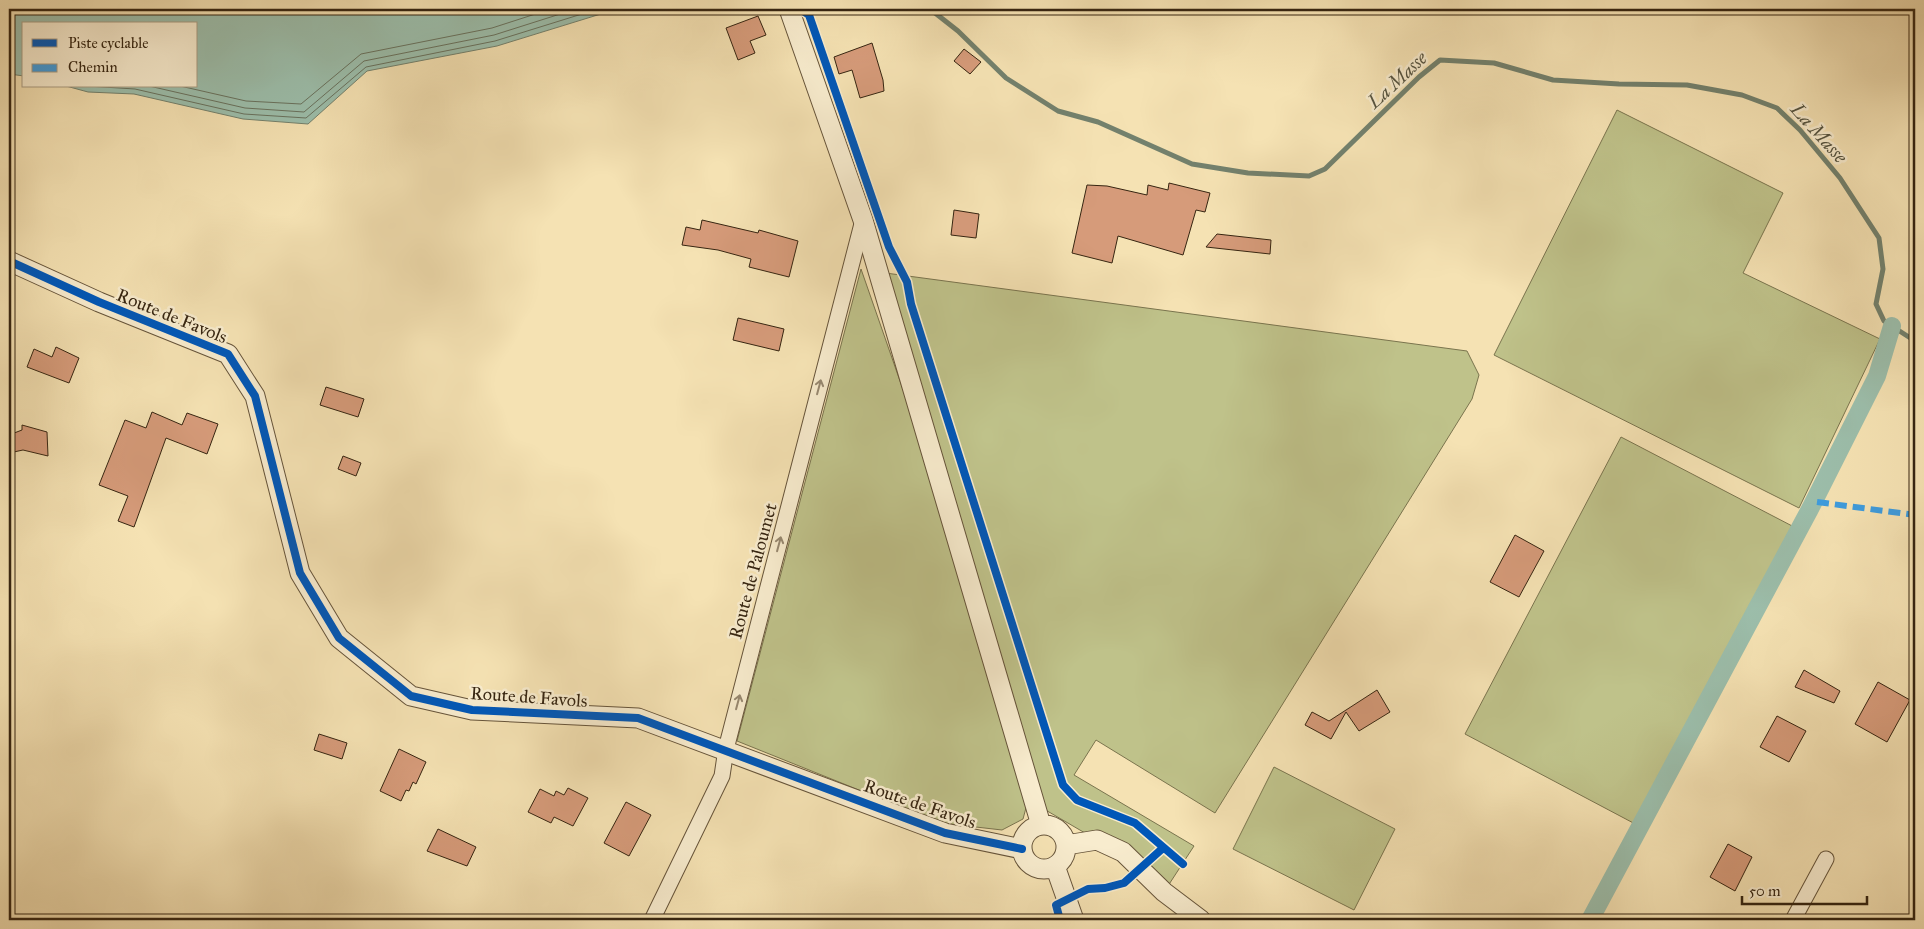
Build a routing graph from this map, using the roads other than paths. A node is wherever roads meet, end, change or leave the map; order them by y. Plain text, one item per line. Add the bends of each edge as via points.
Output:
1 (789, 9) edge
2 (863, 220) junction
3 (9, 261) edge
4 (726, 749) junction
5 (1041, 825) junction
6 (1066, 845) junction
7 (1022, 849) junction
8 (1826, 859) dead end
9 (1055, 866) junction
10 (652, 920) edge
11 (1074, 920) edge
12 (1202, 920) edge
13 (1793, 920) edge

1 - 2 street
4 -> 2 street, Route de Paloumet
2 - 5 street
3 - 4 street, Route de Favols via 98,302 228,354 255,396 300,573 340,638 410,696 472,710 638,718
4 - 7 street, Route de Favols via 945,832
4 - 10 street, Route de Paloumet via 722,776
5 - 6 street via 1060,832
5 - 7 street via 1025,836
6 - 9 street via 1064,857
6 - 12 street via 1097,840 1123,852 1164,892
7 - 9 street via 1034,866
8 - 13 street
9 - 11 street

